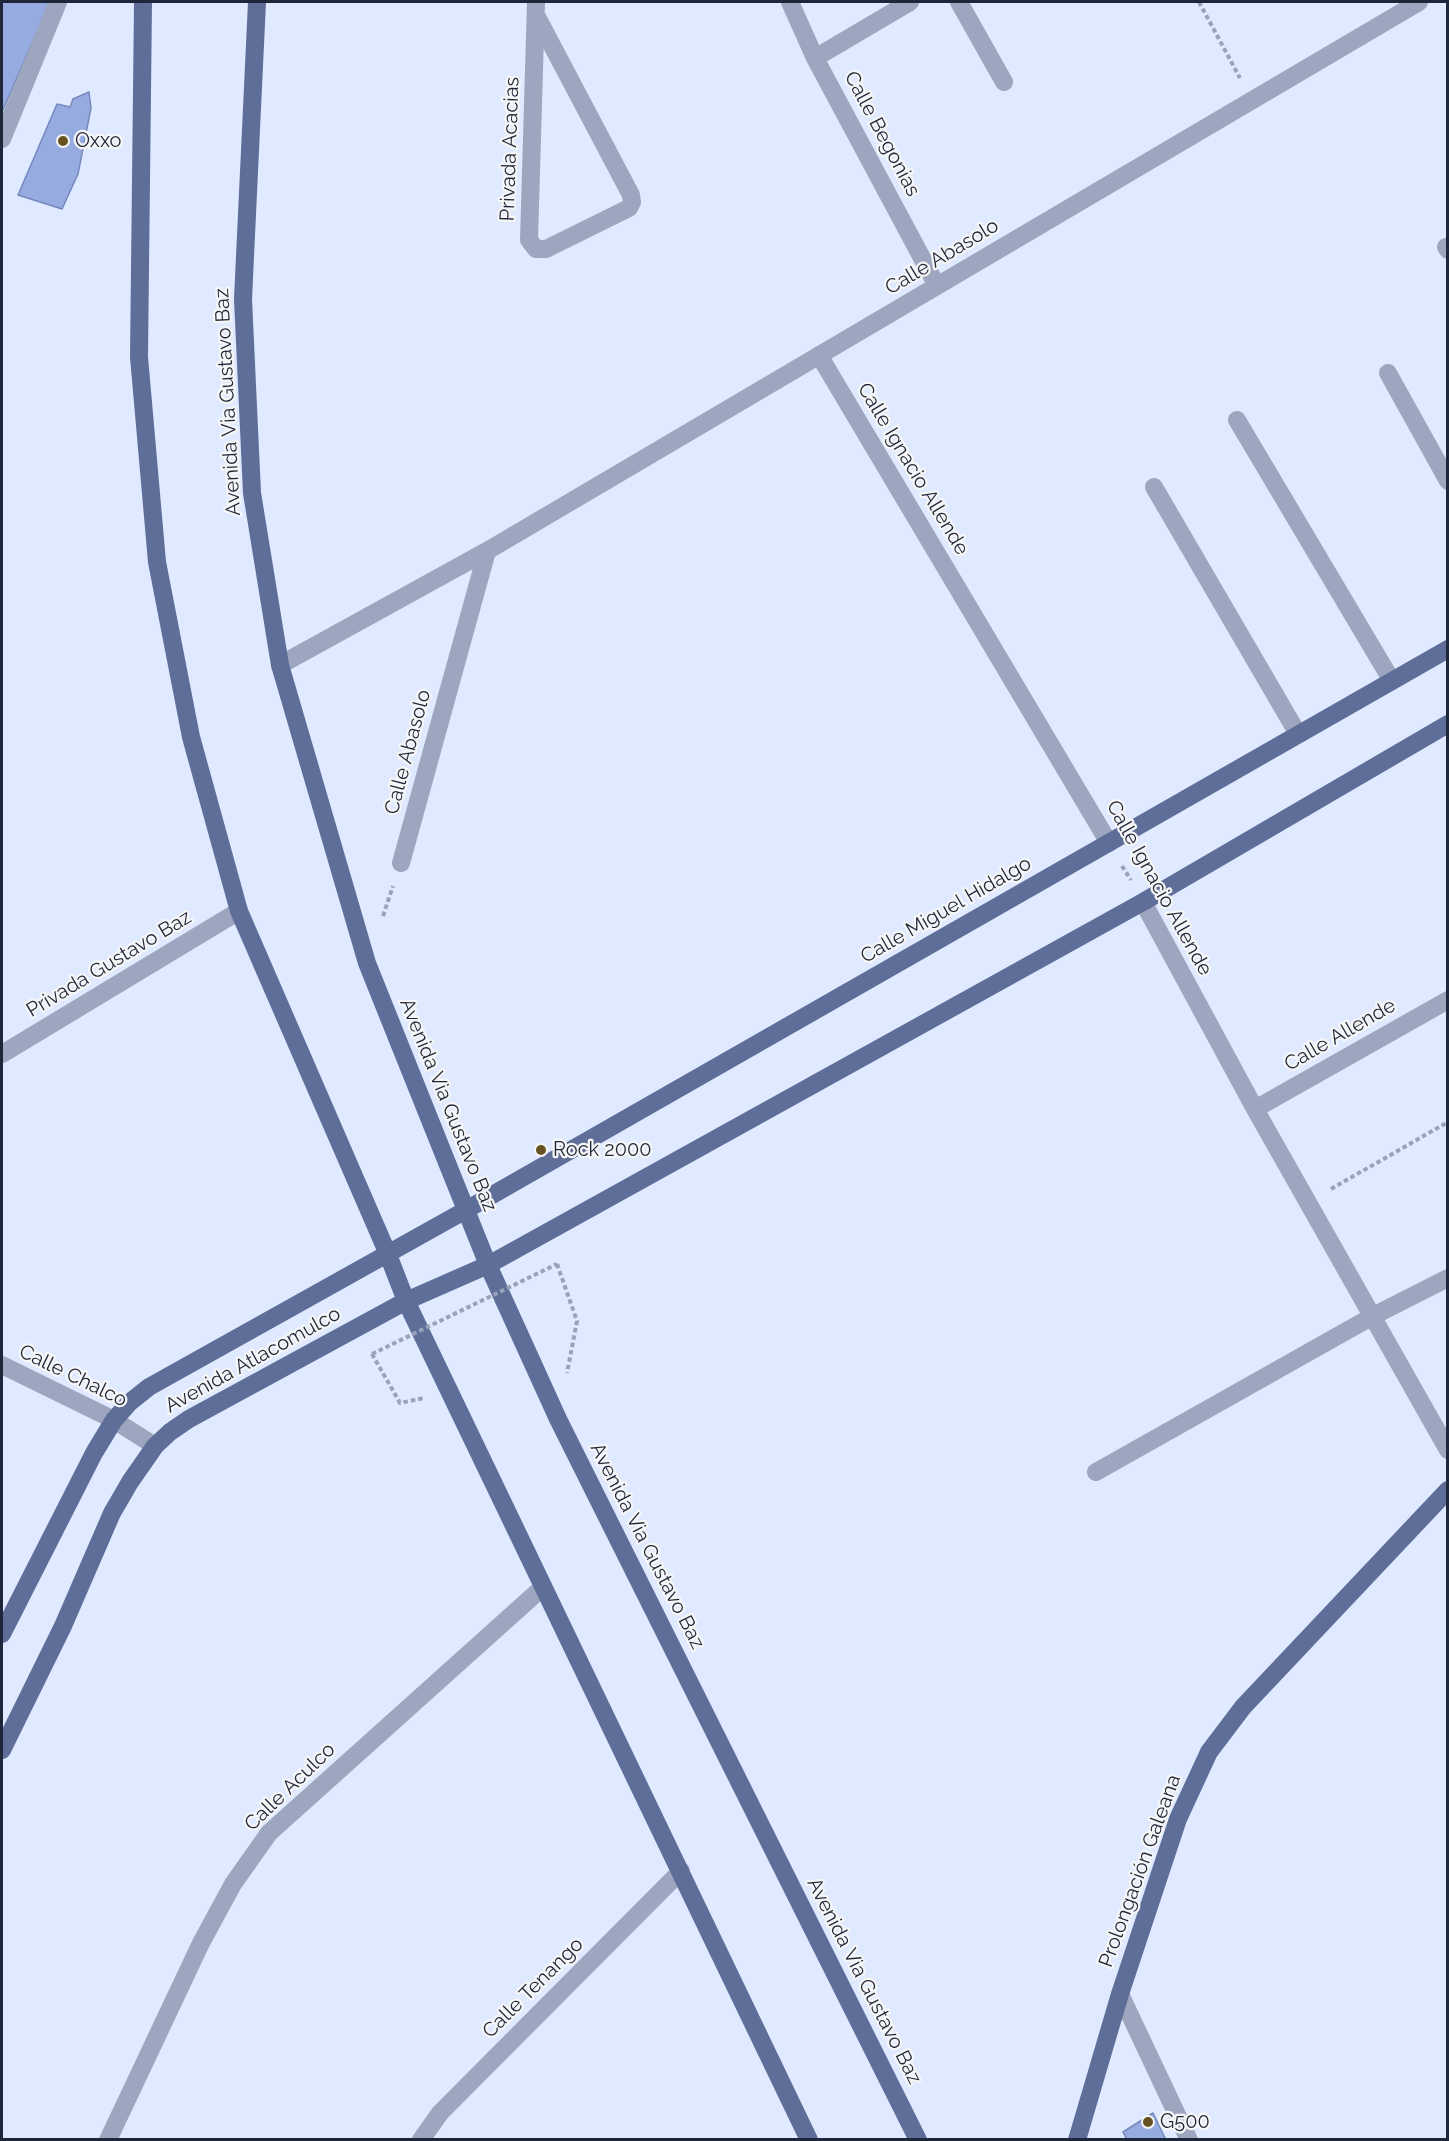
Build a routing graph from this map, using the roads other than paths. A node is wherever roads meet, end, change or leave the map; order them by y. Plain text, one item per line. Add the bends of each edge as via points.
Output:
1 (58, 2) edge
2 (143, 2) edge
3 (257, 2) edge
4 (790, 2) edge
5 (910, 2) edge
6 (958, 2) edge
7 (1419, 2) edge
8 (537, 9) edge
9 (815, 58) junction
10 (1004, 82) dead end
11 (2, 139) edge
12 (937, 286) junction
13 (819, 356) junction
14 (1388, 373) dead end
15 (1237, 420) dead end
16 (1448, 481) edge
17 (1154, 487) dead end
18 (487, 551) junction
19 (1448, 649) edge
20 (280, 664) junction
21 (1392, 681) junction
22 (1448, 724) edge
23 (1299, 734) junction
24 (1109, 843) junction
25 (401, 863) road end
26 (1143, 902) junction
27 (239, 911) junction
28 (1448, 1000) edge
29 (2, 1054) edge
30 (1255, 1109) junction
31 (466, 1210) junction
32 (387, 1252) junction
33 (488, 1265) junction
34 (1448, 1278) edge
35 (406, 1300) junction
36 (1373, 1317) junction
37 (2, 1365) edge
38 (114, 1420) junction
39 (155, 1446) junction
40 (1448, 1450) edge
41 (1096, 1472) dead end
42 (1448, 1490) edge
43 (543, 1587) junction
44 (2, 1634) edge
45 (2, 1750) edge
46 (681, 1871) junction
47 (1120, 1994) junction
48 (108, 2139) edge
49 (421, 2139) edge
50 (809, 2139) edge
51 (918, 2139) edge
52 (1077, 2139) edge
53 (1190, 2139) edge

1 - 11 street
2 - 27 main road via 139,357 157,562 191,737
3 - 20 main road, Avenida Via Gustavo Baz via 243,299 252,493
4 - 9 street, Calle Begonias
5 - 9 street
6 - 10 street
7 - 12 street, Calle Abasolo
8 - 8 street, Privada Acacias via 529,240 536,249 546,249 629,208 632,202
9 - 12 street, Calle Begonias
12 - 13 street, Calle Abasolo
13 - 18 street, Calle Abasolo
13 - 24 street, Calle Ignacio Allende
14 - 16 street
15 - 21 street
17 - 23 street
18 - 20 street, Calle Abasolo
18 - 25 street, Calle Abasolo
19 - 21 main road, Calle Miguel Hidalgo
20 - 31 main road, Avenida Via Gustavo Baz via 367,963
21 - 23 main road, Calle Miguel Hidalgo
22 - 26 main road
23 - 24 main road, Calle Miguel Hidalgo
24 - 31 main road, Calle Miguel Hidalgo
26 - 30 street, Calle Ignacio Allende
26 - 33 main road
27 - 29 street, Privada Gustavo Baz
27 - 32 main road
28 - 30 street, Calle Allende
30 - 36 street, Calle Ignacio Allende
31 - 32 main road, Avenida Atlacomulco
31 - 33 main road, Avenida Via Gustavo Baz
32 - 35 main road
32 - 38 main road, Avenida Atlacomulco via 149,1387
33 - 35 main road, Avenida Atlacomulco
33 - 51 main road, Avenida Via Gustavo Baz via 558,1419
34 - 36 street
35 - 39 main road, Avenida Atlacomulco via 189,1419
35 - 43 main road
36 - 40 street, Calle Ignacio Allende
36 - 41 street
37 - 38 street, Calle Chalco
38 - 39 street, Calle Chalco
38 - 44 main road, Avenida Atlacomulco
39 - 45 main road, Avenida Atlacomulco via 112,1514
42 - 47 main road, Prolongación Galeana via 1243,1707 1209,1752 1178,1819
43 - 46 main road
43 - 48 street, Calle Aculco via 269,1833 233,1884 201,1943
46 - 49 street, Calle Tenango via 440,2113
46 - 50 main road
47 - 52 main road, Prolongación Galeana
47 - 53 street

